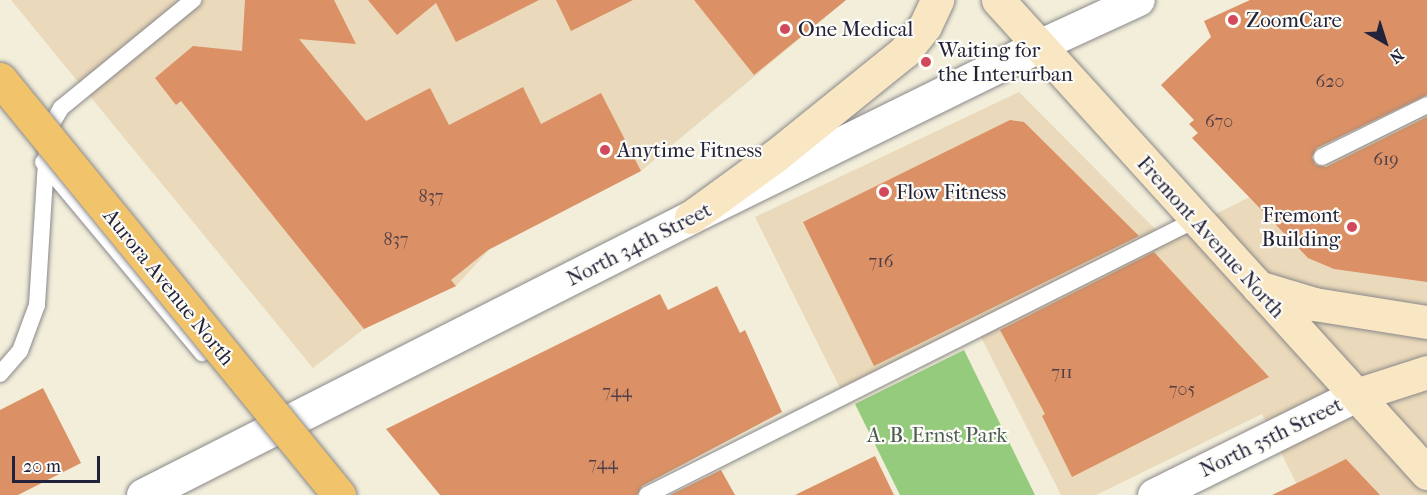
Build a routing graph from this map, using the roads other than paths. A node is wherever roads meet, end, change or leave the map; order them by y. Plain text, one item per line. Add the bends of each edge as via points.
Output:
1 (194, 0) edge
2 (937, 0) edge
3 (998, 0) edge
4 (1139, 0) edge
5 (1037, 47) junction
6 (0, 79) edge
7 (1427, 105) edge
8 (1322, 157) dead end
9 (43, 162) junction
10 (691, 217) junction
11 (1195, 220) junction
12 (1256, 286) junction
13 (1427, 322) edge
14 (1427, 372) edge
15 (0, 374) edge
16 (1356, 395) junction
17 (268, 432) junction
18 (1427, 473) edge
19 (142, 495) edge
20 (321, 495) edge
21 (339, 495) edge
22 (647, 495) edge
23 (1154, 495) edge

1 - 9 lane via 61,108 48,130
2 - 10 main road via 925,26 904,52 775,156
3 - 5 main road, Fremont Avenue North
4 - 5 street, North 34th Street
5 - 10 street, North 34th Street
5 - 11 main road, Fremont Avenue North
6 - 21 highway, Aurora Avenue North, bridge
7 - 8 lane
9 - 15 lane via 43,249 37,305 20,351
9 - 17 lane
10 - 17 street, North 34th Street
11 - 12 main road, Fremont Avenue North
11 - 22 lane
12 - 13 main road via 1314,304
12 - 16 main road, Fremont Avenue North
14 - 16 main road
16 - 18 main road, Fremont Avenue North
16 - 23 street, North 35th Street
17 - 19 street, North 34th Street
17 - 20 street

